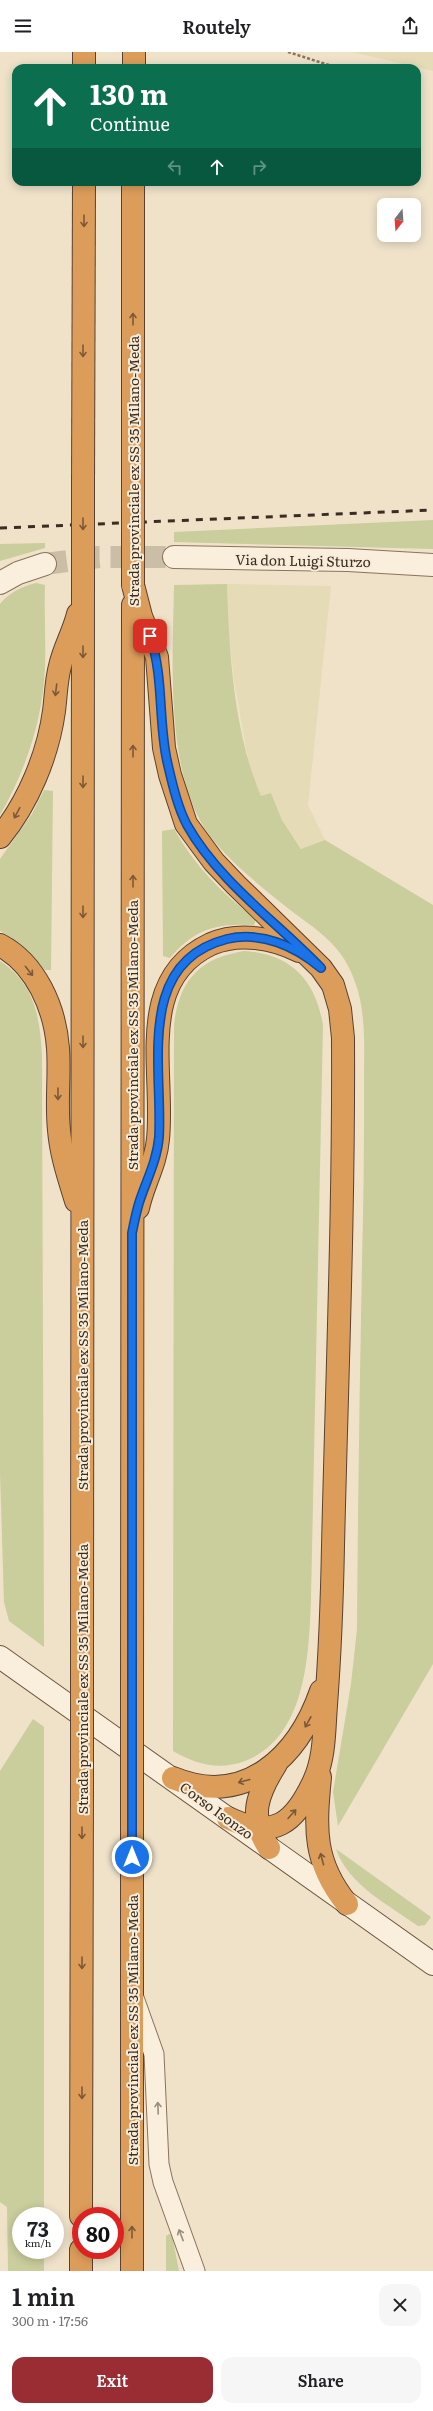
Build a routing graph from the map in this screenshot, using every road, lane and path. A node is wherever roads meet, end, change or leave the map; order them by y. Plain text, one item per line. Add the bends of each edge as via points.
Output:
1 (84, 52) edge
2 (134, 52) edge
3 (288, 52) edge
4 (84, 64) edge
5 (134, 64) edge
6 (326, 64) edge
7 (84, 186) edge
8 (133, 186) edge
9 (174, 557) tunnel mouth
10 (44, 564) tunnel mouth
11 (433, 565) edge
12 (0, 583) edge
13 (83, 585) junction
14 (133, 585) junction
15 (0, 837) edge
16 (0, 945) edge
17 (321, 968) junction
18 (132, 1233) junction
19 (83, 1236) junction
20 (331, 1645) junction
21 (0, 1657) edge
22 (322, 1754) junction
23 (278, 1762) junction
24 (173, 1778) junction
25 (228, 1818) joint
26 (264, 1839) junction
27 (347, 1904) junction
28 (433, 1964) edge
29 (132, 1989) junction
30 (81, 2207) edge
31 (81, 2259) edge
32 (81, 2271) edge
33 (132, 2271) edge
34 (195, 2271) edge

1 - 4 highway
2 - 5 highway
3 - 6 path
7 -> 13 highway, Strada provinciale ex SS 35 Milano-Meda, bridge
14 -> 8 highway, Strada provinciale ex SS 35 Milano-Meda, bridge
9 - 11 street, Via don Luigi Sturzo via 348,560
10 - 12 street via 18,573
13 -> 15 highway via 76,622 60,666 54,712 41,759 28,792 11,824
13 -> 19 highway, Strada provinciale ex SS 35 Milano-Meda
14 - 17 highway via 157,657 164,748 186,824 214,862
18 -> 14 highway, Strada provinciale ex SS 35 Milano-Meda
16 -> 19 highway via 25,966 41,986 53,1017 58,1047 58,1130
17 - 18 highway via 305,954 276,941 233,938 200,949 175,973 168,986 159,1022 159,1137 155,1160 138,1204
17 - 20 highway via 333,985 340,1009 343,1038
18 - 29 highway, Strada provinciale ex SS 35 Milano-Meda, bridge
19 -> 30 highway, Strada provinciale ex SS 35 Milano-Meda, bridge
20 - 22 highway
20 -> 23 highway via 314,1712 301,1735
21 - 24 street, Corso Isonzo
26 -> 22 highway via 295,1812 315,1778
27 -> 22 highway via 325,1873 320,1853 317,1805
23 -> 24 highway via 264,1773 247,1781 226,1785 204,1787
23 - 26 highway via 268,1777 259,1799 256,1820
24 - 25 street, Corso Isonzo
25 - 26 highway
26 - 27 street
27 - 28 street
33 -> 29 highway, Strada provinciale ex SS 35 Milano-Meda
34 -> 29 lane via 163,2182 154,2054
31 - 32 highway

